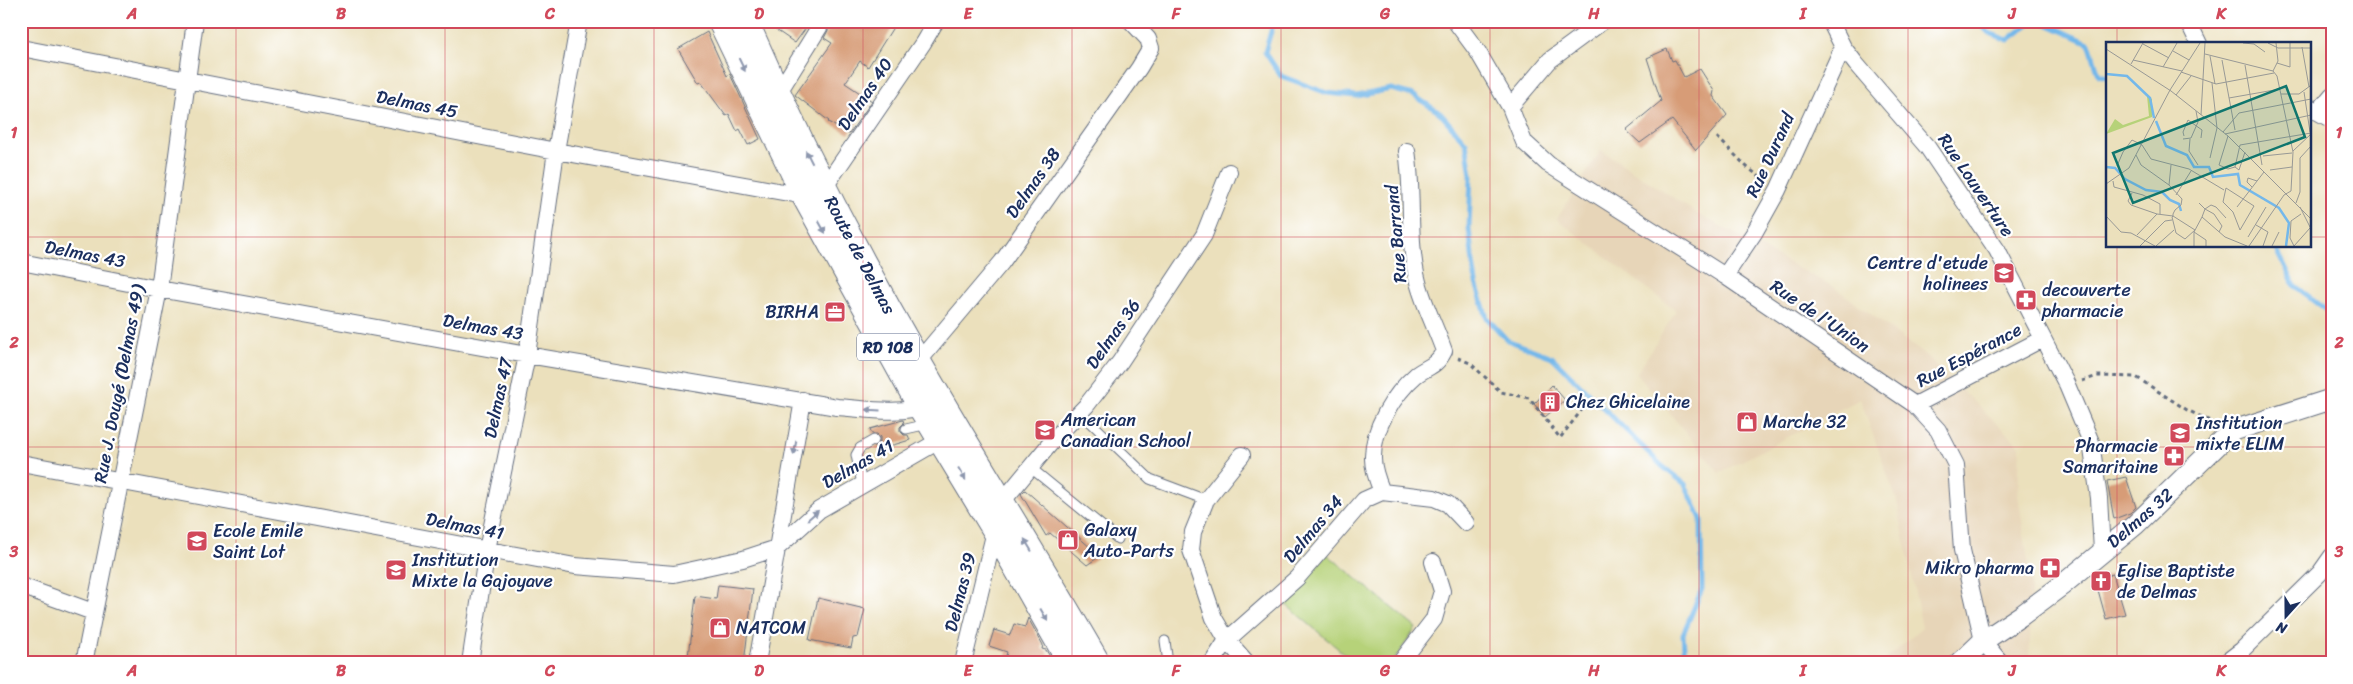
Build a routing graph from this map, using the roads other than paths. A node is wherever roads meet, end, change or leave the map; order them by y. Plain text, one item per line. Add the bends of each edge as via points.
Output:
1 (195, 21) edge
2 (580, 21) edge
3 (721, 21) edge
4 (745, 21) edge
5 (823, 21) edge
6 (936, 21) edge
7 (1132, 21) edge
8 (1455, 21) edge
9 (1604, 21) edge
10 (1830, 21) edge
11 (2188, 21) edge
12 (2198, 42) edge
13 (1843, 47) junction
14 (21, 48) edge
15 (187, 80) junction
16 (777, 95) junction
17 (2332, 95) edge
18 (1510, 107) junction
19 (2320, 113) edge
20 (556, 151) junction
21 (1407, 151) dead end
22 (1229, 172) dead end
23 (815, 192) junction
24 (21, 262) edge
25 (1725, 276) junction
26 (159, 289) junction
27 (2042, 339) junction
28 (527, 355) junction
29 (918, 362) junction
30 (2332, 399) edge
31 (803, 400) junction
32 (1914, 406) junction
33 (1080, 412) junction
34 (938, 420) junction
35 (906, 429) dead end
36 (874, 440) dead end
37 (1242, 455) dead end
38 (21, 463) edge
39 (1031, 468) junction
40 (121, 481) junction
41 (862, 484) junction
42 (1382, 492) junction
43 (1206, 500) junction
44 (1002, 502) junction
45 (1466, 523) dead end
46 (996, 531) junction
47 (1118, 539) dead end
48 (777, 548) junction
49 (487, 550) junction
50 (2102, 551) junction
51 (2332, 556) edge
52 (1433, 562) dead end
53 (21, 586) edge
54 (93, 612) junction
55 (1227, 640) junction
56 (1165, 641) dead end
57 (1983, 641) junction
58 (84, 663) edge
59 (470, 663) edge
60 (757, 663) edge
61 (963, 663) edge
62 (1071, 663) edge
63 (1096, 663) edge
64 (1168, 663) edge
65 (1212, 663) edge
66 (1247, 663) edge
67 (1400, 663) edge
68 (1960, 663) edge
69 (2001, 663) edge
70 (2224, 663) edge

1 - 15 street, Rue J. Dougé (Delmas 49)
2 - 20 street, Delmas 47
3 -> 23 main road, Route de Delmas / RD 108
4 - 16 main road, Route de Delmas / RD 108
5 - 16 street
6 - 23 street, Delmas 40 via 924,43
7 - 29 street, Delmas 38 via 1148,39 1151,48 1139,68 1002,262
8 - 18 street, Rue de l'Union via 1478,52
9 - 18 street via 1550,60
10 - 13 street, Rue Louverture
11 - 12 street
13 - 25 street, Rue Durand via 1778,190
13 - 27 street, Rue Louverture via 1928,148 1996,250
14 - 15 street, Delmas 45
15 - 20 street, Delmas 45
15 - 26 street, Rue J. Dougé (Delmas 49)
23 -> 16 main road, Route de Delmas / RD 108
17 - 19 street
18 - 25 street, Rue de l'Union via 1524,142 1548,164
20 - 23 street, Delmas 45
20 - 28 street, Delmas 47
21 - 42 street, Rue Barrand via 1418,281 1444,351 1431,368 1406,385 1383,419 1373,459
22 - 33 street, Delmas 36 via 1204,235 1120,362
23 - 29 main road, Route de Delmas / RD 108
23 -> 34 main road, Route de Delmas / RD 108
24 - 26 street, Delmas 43
25 - 32 street, Rue de l'Union
26 - 28 street, Delmas 43
26 - 40 street, Rue J. Dougé (Delmas 49)
27 - 32 street, Rue Espérance
27 - 50 street, Rue Louverture via 2067,385 2091,442
28 - 31 street, Delmas 43
28 - 49 street, Delmas 47
29 - 34 main road, Route de Delmas / RD 108
30 - 50 street, Delmas 32 via 2232,431 2135,525
34 -> 31 street, Delmas 43
31 -> 48 street
32 - 57 street, Rue de l'Union via 1938,430 1956,465 1962,550
33 - 39 street, Delmas 36
33 - 43 lane via 1150,479
34 - 35 lane
34 - 41 street, Delmas 41
34 - 44 main road, Route de Delmas / RD 108
34 -> 46 main road, Route de Delmas / RD 108
36 - 41 lane via 860,448 856,455
37 - 43 street
38 - 40 street, Delmas 41
39 - 44 street, Delmas 36
39 - 47 lane
40 - 49 street, Delmas 41
40 - 54 street, Rue J. Dougé (Delmas 49)
48 -> 41 street, Delmas 41 via 819,510
42 - 45 street via 1434,498 1448,504
42 - 55 street, Delmas 34 via 1364,500 1298,578
43 - 55 street via 1193,532 1192,550 1214,618
44 - 46 street, Delmas 39
63 -> 44 main road, Route de Delmas / RD 108
46 - 61 street, Delmas 39
46 -> 62 main road, Route de Delmas / RD 108
48 - 49 street, Delmas 41 via 674,574 575,566
48 - 60 street
49 - 59 street, Delmas 47
50 - 57 street, Delmas 32 via 2030,610
51 - 70 street via 2320,573 2242,650
52 - 67 street via 1442,591 1434,618
53 - 54 street
54 - 58 street, Rue J. Dougé (Delmas 49)
55 - 65 street, Delmas 34
55 - 66 street
56 - 64 lane
57 - 68 street, Delmas 32
57 - 69 street

